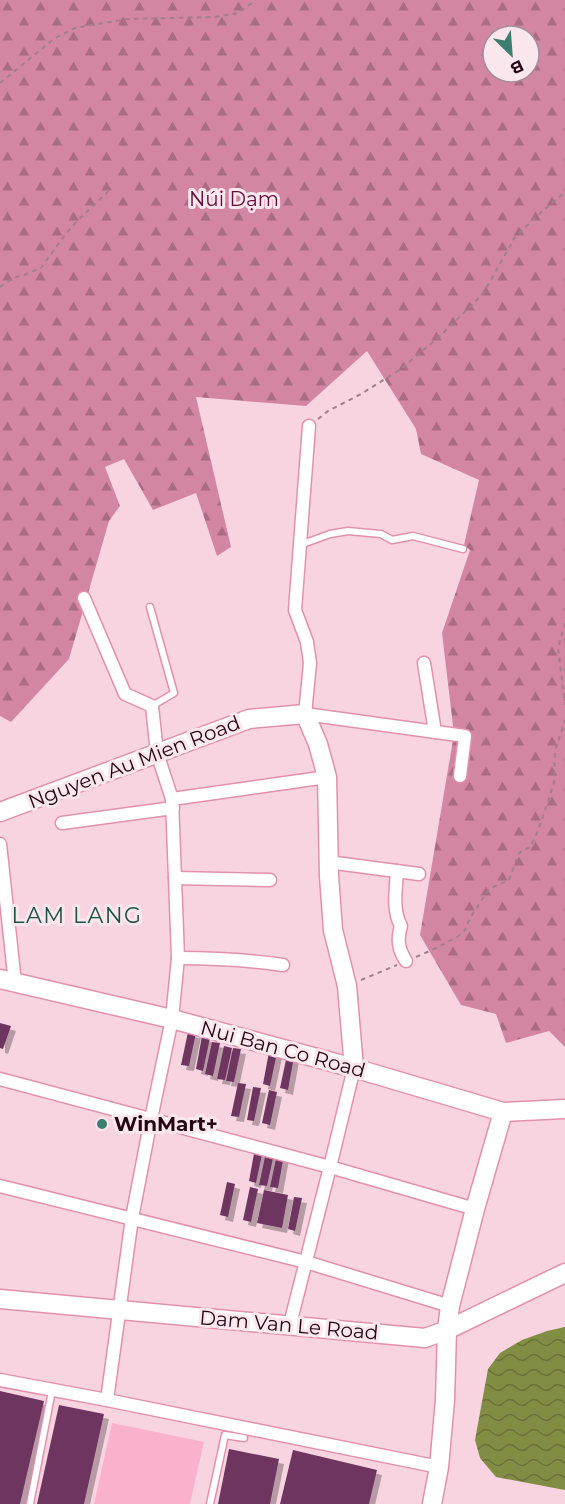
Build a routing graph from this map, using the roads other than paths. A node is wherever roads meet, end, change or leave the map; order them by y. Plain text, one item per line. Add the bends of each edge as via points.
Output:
1 (309, 426) road end
2 (300, 545) junction
3 (463, 549) dead end
4 (84, 598) dead end
5 (150, 607) dead end
6 (423, 663) dead end
7 (152, 706) junction
8 (305, 714) junction
9 (435, 732) junction
10 (157, 753) junction
11 (460, 776) dead end
12 (327, 777) junction
13 (173, 803) junction
14 (0, 812) edge
15 (62, 824) dead end
16 (0, 844) edge
17 (328, 862) junction
18 (397, 871) junction
19 (418, 874) dead end
20 (175, 878) junction
21 (270, 880) dead end
22 (178, 958) junction
23 (406, 961) road end
24 (283, 965) dead end
25 (7, 981) edge
26 (172, 1019) junction
27 (354, 1068) junction
28 (0, 1079) edge
29 (565, 1108) edge
30 (503, 1112) junction
31 (151, 1119) junction
32 (330, 1167) junction
33 (0, 1186) edge
34 (475, 1209) junction
35 (132, 1218) junction
36 (306, 1262) junction
37 (565, 1273) edge
38 (0, 1299) edge
39 (450, 1305) junction
40 (118, 1310) junction
41 (290, 1324) junction
42 (447, 1330) junction
43 (0, 1380) edge
44 (51, 1396) dead end
45 (106, 1400) junction
46 (244, 1438) dead end
47 (439, 1467) junction
48 (30, 1504) edge
49 (210, 1504) edge
50 (432, 1504) edge

1 - 2 street
2 - 3 lane via 348,531 381,534 392,540 413,536
2 - 8 street via 295,610 310,663
4 - 7 street via 125,694
5 - 7 lane via 174,693
6 - 9 street
7 - 10 street
8 - 9 street
8 - 10 street, Nguyen Au Mien Road via 249,718
8 - 12 street
9 - 11 street via 465,736
10 - 13 street
10 - 14 street, Nguyen Au Mien Road
12 - 13 street
12 - 17 street
13 - 15 street
13 - 20 street
16 - 25 street
17 - 18 street
17 - 27 street via 333,930 347,986
18 - 19 street
18 - 23 street via 400,951
20 - 21 street
20 - 22 street
22 - 24 street
22 - 26 street
25 - 26 street, Nui Ban Co Road
26 - 27 street, Nui Ban Co Road
26 - 31 street
27 - 30 street, Nui Ban Co Road
27 - 32 street
28 - 31 street
29 - 30 street, Nui Ban Co Road
30 - 34 street
31 - 32 street
31 - 35 street
32 - 34 street
32 - 36 street
33 - 35 street
34 - 39 street
35 - 36 street
35 - 40 street
36 - 39 street
36 - 41 street
37 - 42 street, Dam Van Le Road
38 - 40 street, Dam Van Le Road
39 - 42 street
40 - 41 street, Dam Van Le Road
40 - 45 street
41 - 42 street, Dam Van Le Road via 424,1338
42 - 47 street
43 - 45 street
44 - 48 lane
45 - 47 street
46 - 49 lane via 225,1435
47 - 50 street

